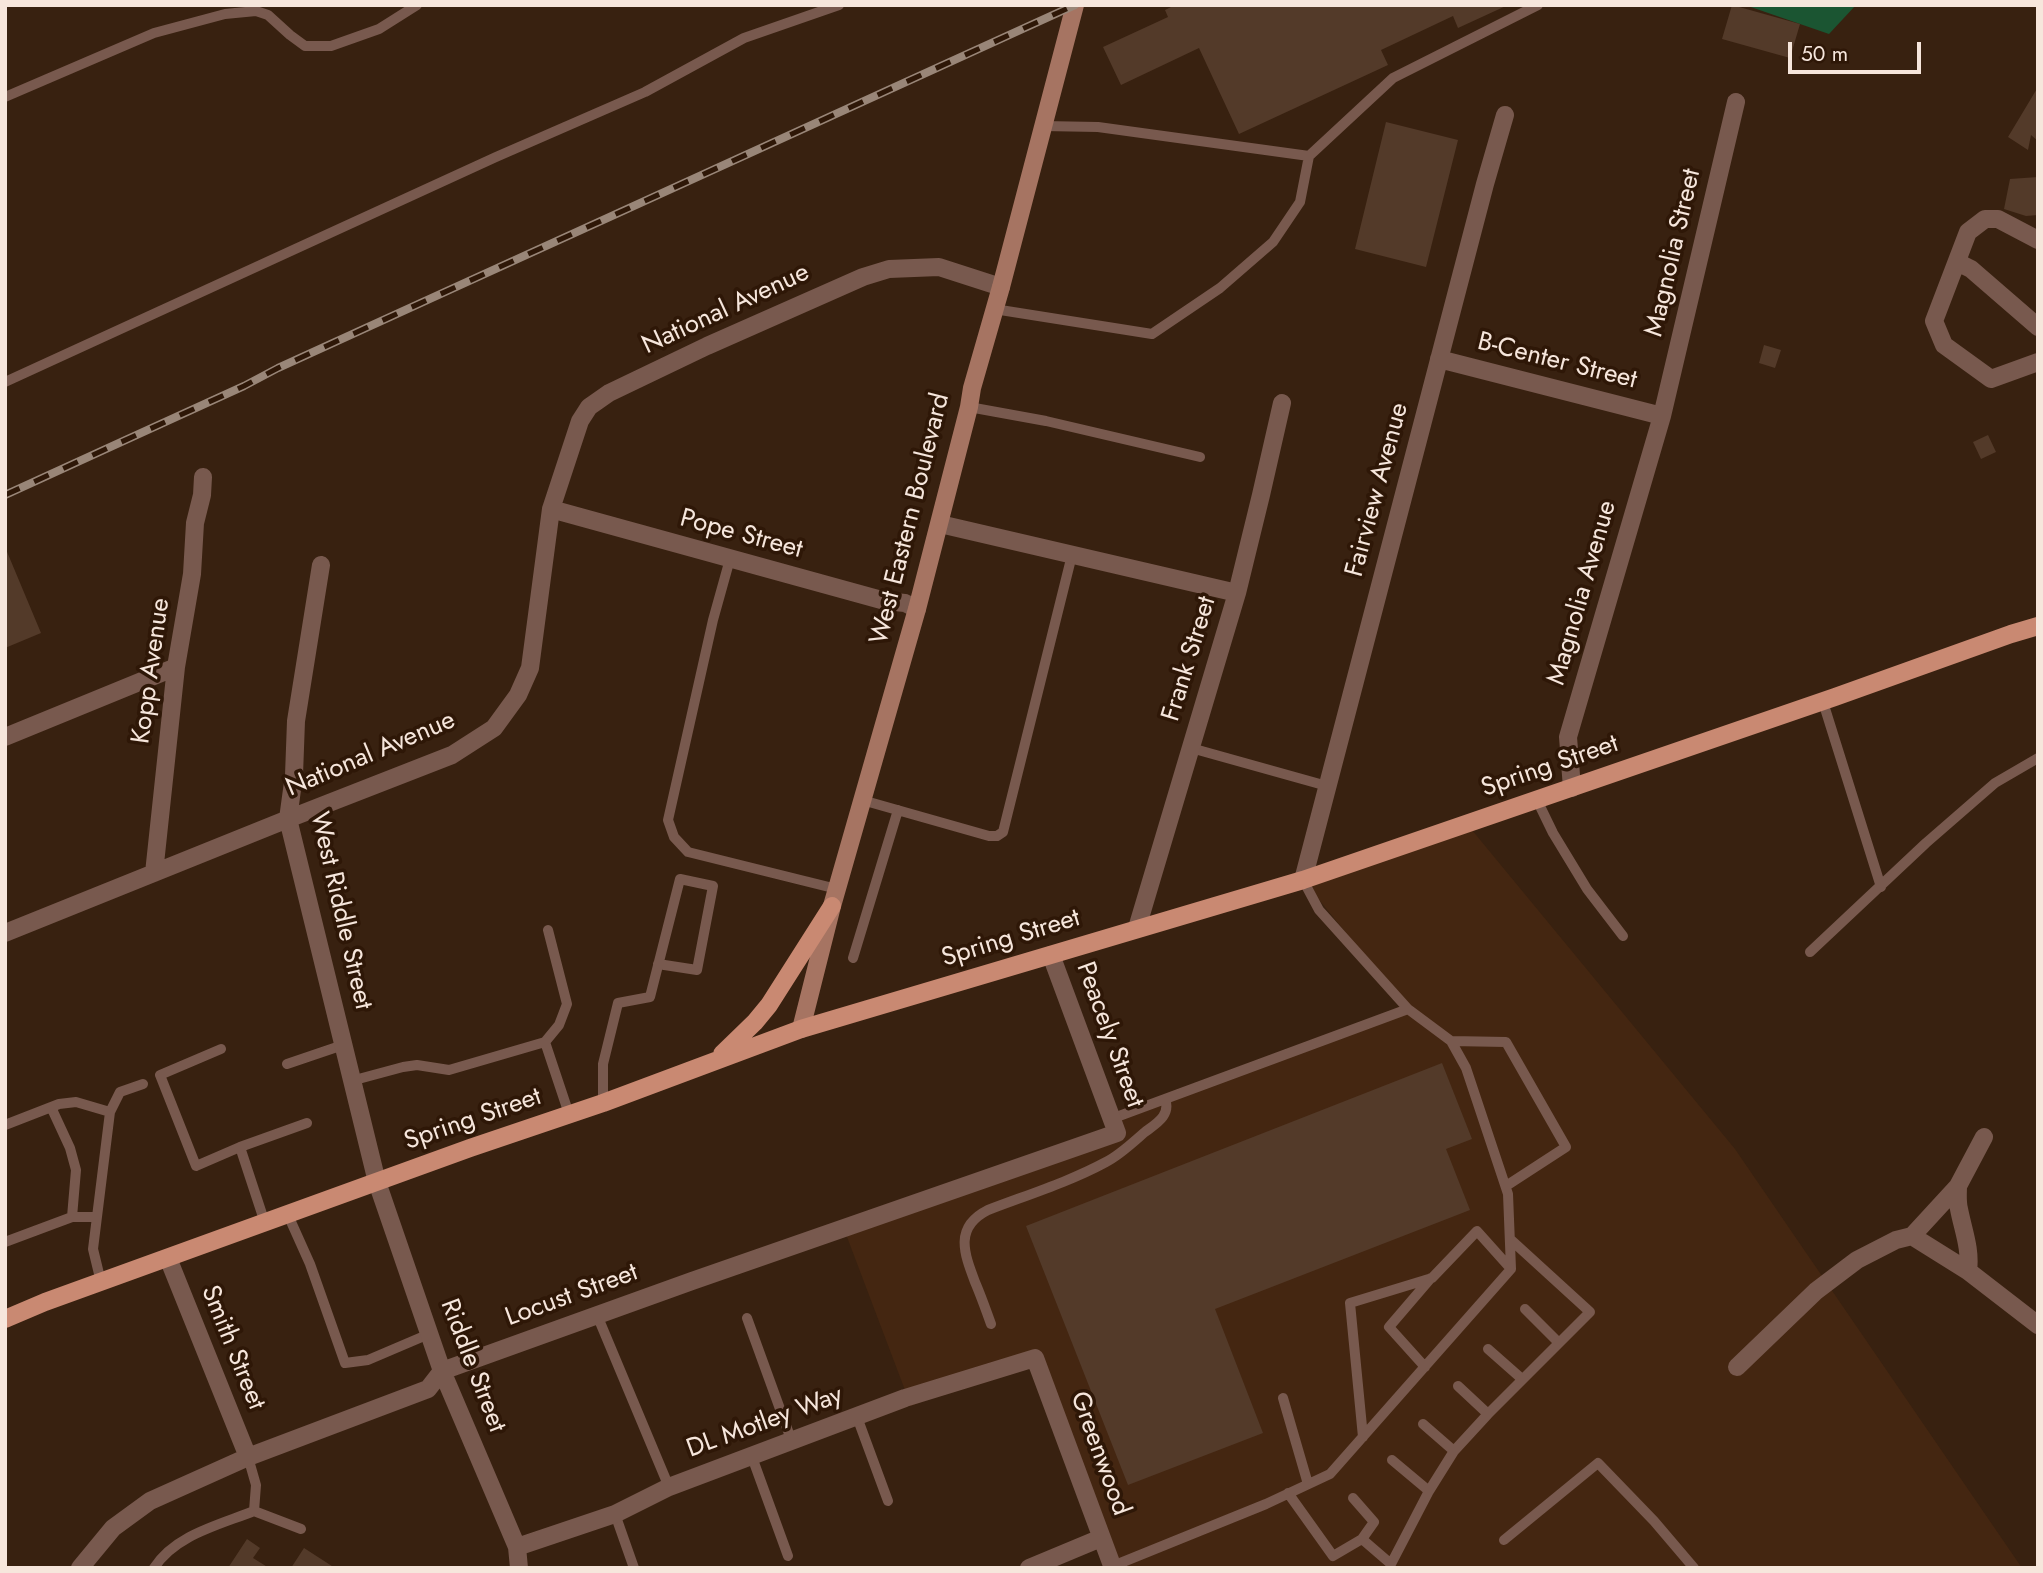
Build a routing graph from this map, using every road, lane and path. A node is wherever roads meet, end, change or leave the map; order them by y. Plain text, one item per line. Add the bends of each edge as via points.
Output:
1 (417, 5) edge
2 (839, 5) edge
3 (1538, 5) edge
4 (1073, 13) edge
5 (5, 97) edge
6 (1736, 102) dead end
7 (1505, 115) dead end
8 (1043, 126) junction
9 (1308, 156) junction
10 (2038, 240) edge
11 (1957, 262) junction
12 (1001, 287) junction
13 (994, 309) junction
14 (2038, 327) edge
15 (1439, 359) junction
16 (2038, 362) edge
17 (5, 382) edge
18 (1282, 403) dead end
19 (969, 407) junction
20 (1662, 416) junction
21 (1200, 457) dead end
22 (203, 477) dead end
23 (551, 509) junction
24 (940, 524) junction
25 (1072, 555) junction
26 (730, 559) junction
27 (321, 565) dead end
28 (1237, 593) junction
29 (917, 609) junction
30 (2038, 626) edge
31 (176, 667) junction
32 (1823, 702) junction
33 (5, 737) edge
34 (1191, 748) junction
35 (2038, 758) edge
36 (1327, 786) junction
37 (1572, 788) junction
38 (862, 800) junction
39 (1537, 800) junction
40 (898, 810) junction
41 (288, 819) junction
42 (154, 873) junction
43 (1303, 880) junction
44 (1881, 887) junction
45 (835, 897) junction
46 (1137, 928) junction
47 (548, 930) dead end
48 (5, 933) edge
49 (1623, 936) dead end
50 (1810, 951) dead end
51 (1051, 955) junction
52 (853, 958) dead end
53 (658, 964) junction
54 (1408, 1009) junction
55 (801, 1029) junction
56 (1451, 1041) junction
57 (545, 1042) junction
58 (343, 1045) junction
59 (221, 1049) dead end
60 (715, 1060) junction
61 (287, 1064) dead end
62 (351, 1081) junction
63 (143, 1084) dead end
64 (1165, 1099) junction
65 (603, 1102) junction
66 (51, 1107) junction
67 (110, 1112) junction
68 (569, 1114) junction
69 (307, 1123) dead end
70 (5, 1125) edge
71 (1114, 1126) junction
72 (1984, 1137) dead end
73 (240, 1147) junction
74 (377, 1182) junction
75 (1506, 1186) junction
76 (1958, 1186) junction
77 (288, 1215) junction
78 (72, 1217) junction
79 (97, 1217) junction
80 (265, 1223) junction
81 (1912, 1236) junction
82 (1510, 1238) junction
83 (5, 1242) edge
84 (168, 1258) junction
85 (1511, 1269) junction
86 (1968, 1271) junction
87 (1432, 1278) junction
88 (101, 1282) junction
89 (1525, 1309) dead end
90 (597, 1315) junction
91 (747, 1318) dead end
92 (5, 1319) edge
93 (992, 1324) dead end
94 (2038, 1325) edge
95 (429, 1334) junction
96 (1559, 1343) junction
97 (1488, 1349) dead end
98 (1035, 1358) joint
99 (1425, 1367) junction
100 (1737, 1367) dead end
101 (442, 1371) junction
102 (1522, 1379) junction
103 (1458, 1386) dead end
104 (1283, 1398) dead end
105 (1488, 1415) junction
106 (857, 1417) junction
107 (1423, 1424) dead end
108 (1363, 1437) junction
109 (792, 1442) junction
110 (1454, 1451) junction
111 (248, 1457) junction
112 (751, 1457) junction
113 (1392, 1460) dead end
114 (1308, 1484) junction
115 (669, 1487) junction
116 (1429, 1491) junction
117 (1288, 1493) junction
118 (1353, 1497) dead end
119 (888, 1502) dead end
120 (254, 1511) junction
121 (615, 1514) junction
122 (301, 1529) dead end
123 (1101, 1538) junction
124 (1362, 1539) junction
125 (1504, 1540) dead end
126 (517, 1547) junction
127 (788, 1556) dead end
128 (1113, 1567) edge
129 (80, 1568) edge
130 (154, 1568) edge
131 (519, 1568) edge
132 (634, 1568) edge
133 (1029, 1568) edge
134 (1694, 1568) edge

1 - 5 lane via 379,29 331,46 305,46 268,15 256,11 225,14 154,33
2 - 17 lane via 744,38 645,92
3 - 9 lane via 1393,78
4 - 8 main road, West Eastern Boulevard
6 - 20 street, Magnolia Street
7 - 15 street, Fairview Avenue
8 - 9 lane via 1098,127
8 - 12 main road, West Eastern Boulevard
9 - 13 lane via 1300,202 1273,242 1220,288 1152,334
10 - 11 street via 1998,219 1984,219 1968,232
11 - 14 street
11 - 16 street via 1934,321 1944,345 1991,379
12 - 13 main road, West Eastern Boulevard
12 - 23 street, National Avenue via 939,267 889,268 609,393 589,407 580,421
13 - 19 main road, West Eastern Boulevard
15 - 20 street, B-Center Street
15 - 36 street, Fairview Avenue
18 - 28 street, Frank Street
19 - 21 lane
19 - 24 main road, West Eastern Boulevard
20 - 37 street, Magnolia Avenue via 1568,737
22 - 31 street, Kopp Avenue
23 - 26 street, Pope Street
23 - 41 street, National Avenue via 530,668 518,695 494,728 452,755
24 - 25 street
24 - 29 main road, West Eastern Boulevard
25 - 28 street
25 - 40 lane via 1003,832 989,836
26 - 29 street, Pope Street
26 - 45 lane via 667,820 688,852
27 - 41 street, West Riddle Street via 296,721
28 - 34 street, Frank Street
29 - 38 main road, West Eastern Boulevard
30 - 32 main road, Spring Street
31 - 33 street
31 - 42 street, Kopp Avenue
32 - 37 main road, Spring Street
32 - 44 lane
34 - 36 lane
34 - 46 street, Frank Street
35 - 44 lane via 1995,783
36 - 43 street, Fairview Avenue
37 - 39 main road, Spring Street
38 - 40 lane
38 - 45 main road, West Eastern Boulevard
39 - 43 main road, Spring Street
39 - 49 lane via 1587,888
40 - 52 lane
41 - 42 street, National Avenue
41 - 58 street, West Riddle Street
42 - 48 street, National Avenue
43 - 46 main road, Spring Street
43 - 54 lane via 1319,910
44 - 50 lane
45 - 55 main road, West Eastern Boulevard
45 - 60 main road via 769,1005
46 - 51 main road, Spring Street
47 - 57 lane via 567,1004 559,1025
51 - 55 main road, Spring Street
51 - 71 street, Peacely Street
53 - 53 lane via 680,879 713,886 697,970
53 - 65 lane via 650,997 618,1003 603,1064
54 - 56 lane
54 - 64 lane
55 - 60 main road, Spring Street
56 - 75 lane via 1466,1068
56 - 75 lane via 1506,1042 1566,1147
57 - 62 lane via 449,1070 403,1066
57 - 68 lane
58 - 61 lane
58 - 62 street, West Riddle Street
59 - 73 lane via 160,1075 196,1166
60 - 65 main road, Spring Street
62 - 74 street, West Riddle Street
63 - 67 lane via 120,1092
64 - 71 lane
64 - 93 lane via 1167,1111 1160,1121 1116,1156 981,1213 972,1222 965,1232 965,1257
65 - 68 main road, Spring Street
66 - 67 lane via 76,1102
66 - 70 lane
66 - 78 lane via 76,1170
67 - 79 lane
68 - 74 main road, Spring Street
69 - 73 lane
71 - 90 street, Locust Street
72 - 76 street
73 - 80 lane
74 - 77 main road, Spring Street
74 - 95 street, Riddle Street
75 - 82 lane
76 - 81 street
76 - 86 street via 1970,1258
77 - 80 main road, Spring Street
77 - 95 lane via 345,1363 368,1360
78 - 79 lane
78 - 83 lane
79 - 88 lane via 93,1250
80 - 84 main road, Spring Street
81 - 86 street
81 - 100 street via 1867,1255 1816,1291
82 - 85 lane
82 - 96 lane via 1590,1312
84 - 88 main road, Spring Street
84 - 111 street, Smith Street
85 - 87 lane via 1476,1231
85 - 99 lane
86 - 94 street
87 - 99 lane via 1389,1327
87 - 108 lane via 1350,1303
88 - 92 main road, Spring Street
89 - 96 lane
90 - 101 street, Locust Street
90 - 115 lane
91 - 109 lane
95 - 101 street, Riddle Street
96 - 102 lane
97 - 102 lane
98 - 106 street, DL Motley Way
98 - 123 street, Greenwood
99 - 108 lane
101 - 111 street, Locust Street via 428,1389
101 - 126 street, Riddle Street
102 - 105 lane
103 - 105 lane
104 - 114 lane
105 - 110 lane
106 - 109 street, DL Motley Way
106 - 119 lane
107 - 110 lane
108 - 114 lane via 1330,1474
109 - 112 street, DL Motley Way
110 - 116 lane
111 - 120 lane via 256,1485
111 - 129 street, Locust Street via 150,1501 113,1528
112 - 115 street, DL Motley Way
112 - 127 lane
113 - 116 lane
114 - 117 lane
115 - 121 street, DL Motley Way
116 - 124 lane via 1391,1564
117 - 124 lane via 1333,1556
117 - 128 lane
118 - 124 lane via 1374,1522
120 - 122 lane
120 - 130 lane via 180,1541
121 - 126 street, DL Motley Way
121 - 132 lane
123 - 128 street, Greenwood
123 - 133 street
125 - 134 lane via 1598,1463
126 - 131 street, Riddle Street

